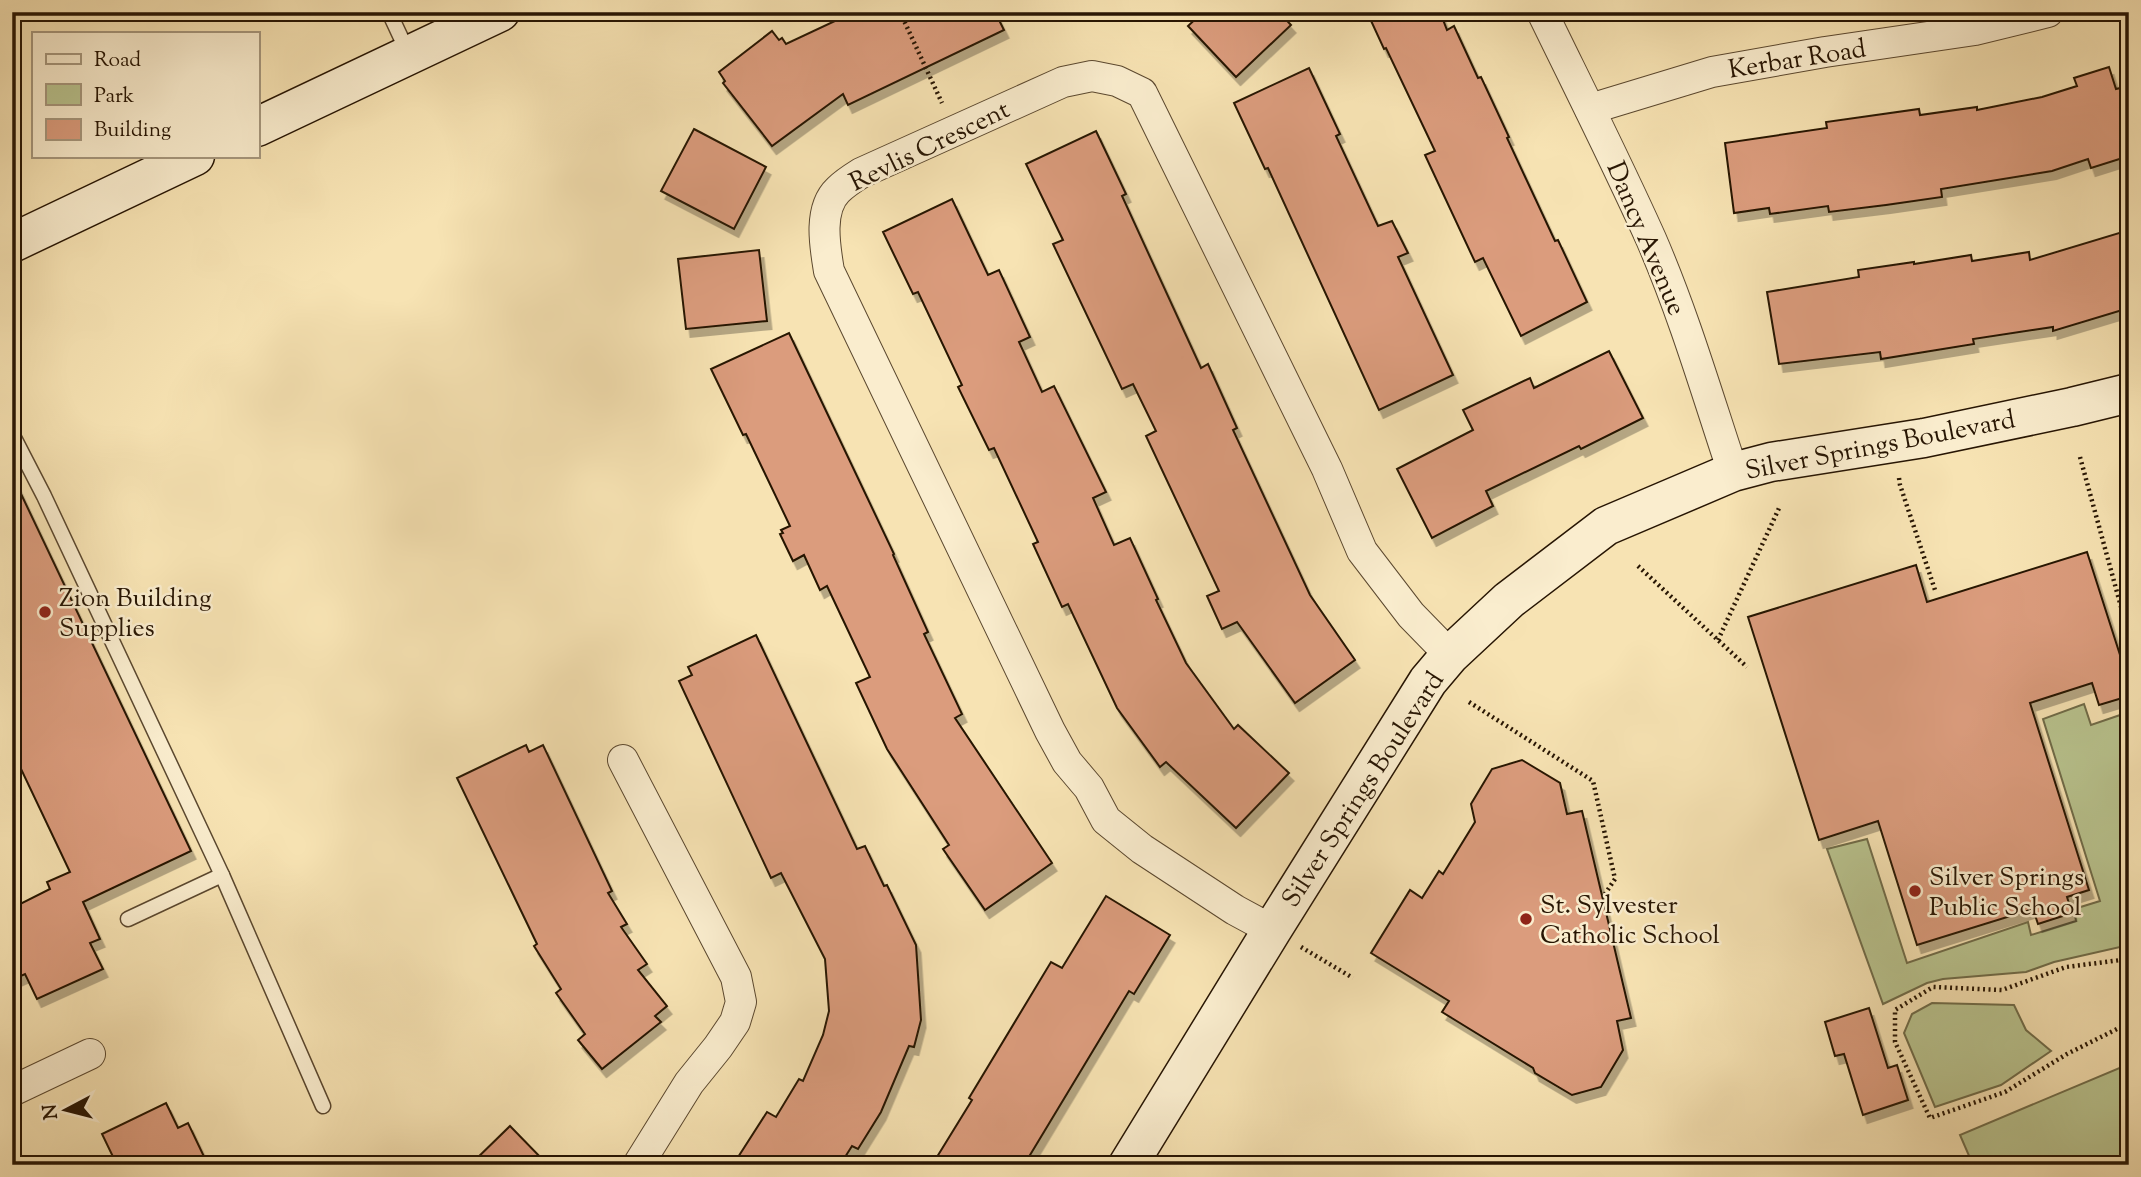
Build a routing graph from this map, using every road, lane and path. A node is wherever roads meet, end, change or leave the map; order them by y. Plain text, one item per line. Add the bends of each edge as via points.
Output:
1 (389, 12) edge
2 (499, 12) edge
3 (900, 12) edge
4 (1542, 12) edge
5 (2048, 12) edge
6 (409, 55) junction
7 (1590, 109) junction
8 (259, 126) edge
9 (955, 131) junction
10 (191, 158) edge
11 (12, 243) edge
12 (2129, 393) edge
13 (12, 435) edge
14 (1896, 443) junction
15 (2080, 457) dead end
16 (1733, 472) junction
17 (1780, 506) dead end
18 (1638, 565) dead end
19 (1936, 593) dead end
20 (2129, 636) edge
21 (1718, 640) junction
22 (1450, 655) junction
23 (1747, 667) dead end
24 (1469, 702) dead end
25 (622, 760) dead end
26 (222, 875) junction
27 (1605, 894) dead end
28 (128, 919) dead end
29 (1285, 937) junction
30 (2129, 959) edge
31 (1353, 978) dead end
32 (2129, 1023) edge
33 (90, 1054) dead end
34 (12, 1091) edge
35 (323, 1106) dead end
36 (638, 1165) edge
37 (1128, 1165) edge

1 - 6 lane
2 - 6 street
3 - 9 path
4 - 7 street, Dancy Avenue
5 - 7 street, Kerbar Road via 1975,30 1712,72
6 - 8 street
7 - 16 street, Dancy Avenue via 1690,337
9 - 22 street, Revlis Crescent via 1063,82 1092,76 1142,93 1327,469 1362,551 1411,615
9 - 29 street, Revlis Crescent via 861,173 836,191 823,234 829,271 1049,731 1106,820 1142,849
10 - 11 street
12 - 14 street, Silver Springs Boulevard
13 - 26 lane
14 - 16 street, Silver Springs Boulevard
14 - 19 path via 1900,485
15 - 20 path
16 - 22 street, Silver Springs Boulevard via 1606,526 1508,600
17 - 21 path
18 - 21 path
21 - 23 path
22 - 29 street, Silver Springs Boulevard via 1428,681
24 - 27 path via 1593,781 1615,878
25 - 36 street via 736,977 741,1002 735,1022 689,1083
26 - 28 lane
26 - 35 lane
29 - 31 path
29 - 37 street, Silver Springs Boulevard
30 - 32 path via 2066,967 2002,990 1933,987 1895,1010 1895,1042 1930,1118 2005,1092
33 - 34 street

